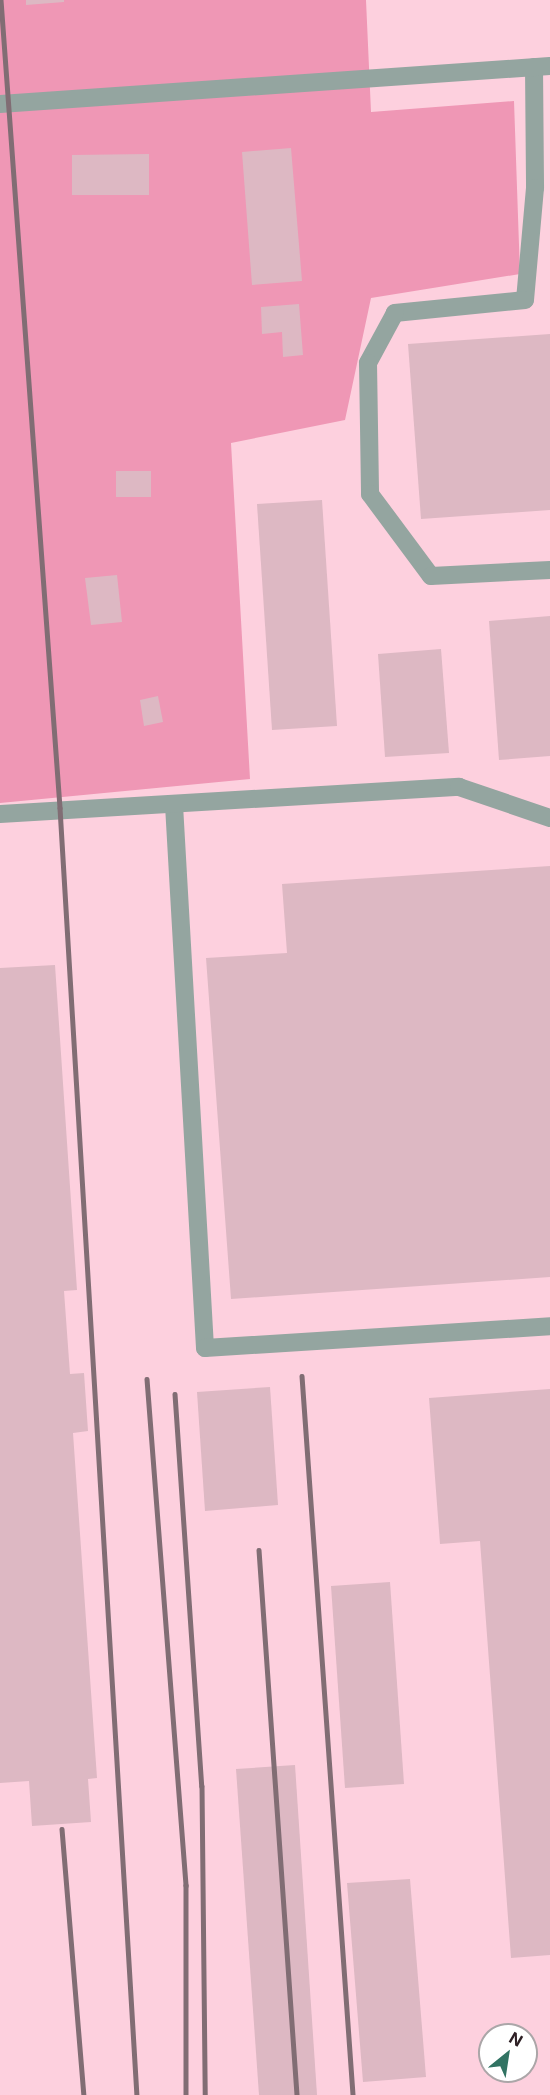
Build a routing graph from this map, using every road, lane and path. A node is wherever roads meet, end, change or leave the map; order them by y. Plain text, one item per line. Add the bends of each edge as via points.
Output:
1 (542, 66) edge
2 (0, 104) edge
3 (550, 570) edge
4 (174, 805) junction
5 (548, 813) edge
6 (0, 814) edge
7 (550, 1326) edge

1 - 2 lane
1 - 3 lane via 525,300 395,313 368,363 369,494 431,576
4 - 5 lane via 459,787
4 - 6 lane
4 - 7 lane via 205,1348

